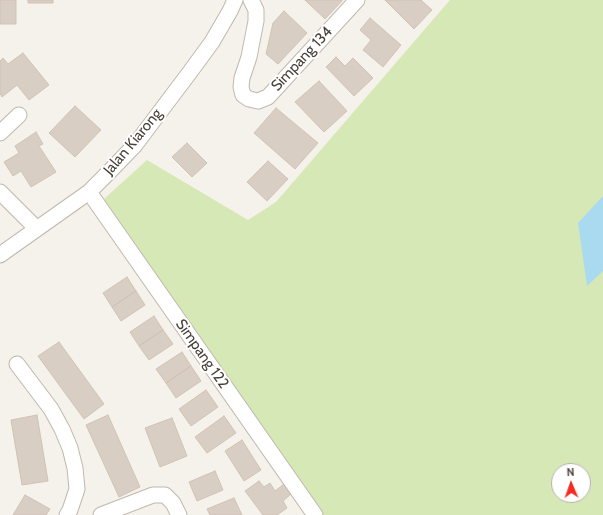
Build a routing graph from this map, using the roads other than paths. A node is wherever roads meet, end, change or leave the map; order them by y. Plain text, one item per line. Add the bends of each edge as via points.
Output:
1 (235, 0) edge
2 (251, 0) edge
3 (357, 0) edge
4 (19, 115) dead end
5 (0, 133) edge
6 (0, 192) edge
7 (89, 192) junction
8 (36, 228) junction
9 (0, 254) edge
10 (17, 364) dead end
11 (67, 515) edge
12 (101, 515) edge
13 (178, 515) edge
14 (315, 515) edge

1 - 7 street, Jalan Kiarong via 212,42 135,145
2 - 3 street, Simpang 134 via 256,10 256,21 241,87 243,95 258,101 268,97
4 - 5 street
6 - 8 street
7 - 8 street, Jalan Kiarong
7 - 14 street, Simpang 122
8 - 9 street, Jalan Kiarong
10 - 11 street via 51,409 70,448 75,468 76,489
12 - 13 street via 153,495 165,494 173,503

